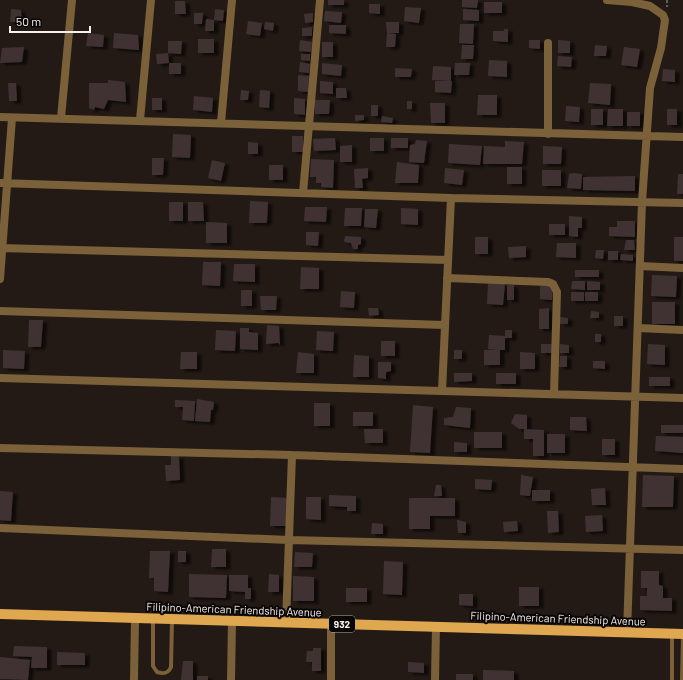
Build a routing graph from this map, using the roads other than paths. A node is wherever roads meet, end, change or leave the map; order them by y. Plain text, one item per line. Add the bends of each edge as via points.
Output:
1 (72, 0) edge
2 (151, 0) edge
3 (232, 0) edge
4 (320, 0) edge
5 (607, 0) edge
6 (548, 43) dead end
7 (0, 117) edge
8 (12, 118) junction
9 (61, 118) junction
10 (140, 120) junction
11 (221, 123) junction
12 (308, 126) junction
13 (548, 134) junction
14 (647, 136) junction
15 (683, 137) edge
16 (4, 183) edge
17 (303, 193) junction
18 (451, 198) junction
19 (642, 202) junction
20 (683, 203) edge
21 (2, 248) edge
22 (448, 260) junction
23 (640, 266) junction
24 (683, 268) edge
25 (0, 278) edge
26 (447, 278) junction
27 (0, 311) edge
28 (445, 325) junction
29 (638, 328) junction
30 (683, 330) edge
31 (0, 378) edge
32 (442, 391) junction
33 (554, 394) junction
34 (636, 397) junction
35 (683, 398) edge
36 (0, 448) edge
37 (292, 455) junction
38 (633, 468) junction
39 (683, 469) edge
40 (0, 528) edge
41 (289, 540) junction
42 (630, 549) junction
43 (683, 550) edge
44 (0, 614) edge
45 (135, 618) junction
46 (153, 619) junction
47 (172, 619) junction
48 (232, 621) junction
49 (286, 622) junction
50 (331, 623) junction
51 (436, 626) junction
52 (627, 632) junction
53 (672, 633) junction
54 (683, 635) edge
55 (134, 680) edge
56 (231, 680) edge
57 (331, 680) edge
58 (435, 680) edge
59 (672, 680) edge
60 (682, 680) edge

1 - 9 street
2 - 10 street
3 - 11 street
4 - 12 street
5 - 14 street via 650,6 665,20 662,48 650,88
6 - 13 street
7 - 8 street
8 - 9 street
8 - 16 street
9 - 10 street
10 - 11 street
11 - 12 street
12 - 13 street
12 - 17 street
13 - 14 street
14 - 15 street
14 - 19 street
16 - 17 street
16 - 21 street
17 - 18 street
18 - 19 street
18 - 22 street
19 - 20 street
19 - 23 street
21 - 22 street
21 - 25 street
22 - 26 street
23 - 24 street
23 - 29 street
26 - 28 street
26 - 33 street via 553,284 557,292
27 - 28 street
28 - 32 street
29 - 30 street
29 - 34 street
31 - 32 street
32 - 33 street
33 - 34 street
34 - 35 street
34 - 38 street
36 - 37 street
37 - 38 street
37 - 41 street
38 - 39 street
38 - 42 street
40 - 41 street
41 - 42 street
41 - 49 street
42 - 43 street
42 - 52 street
44 - 45 main road, Filipino-American Friendship Avenue / 932
45 - 46 main road, Filipino-American Friendship Avenue / 932
45 - 55 street
46 - 47 main road, Filipino-American Friendship Avenue / 932
46 - 47 lane via 153,666 156,672 164,673 171,667
47 - 48 main road, Filipino-American Friendship Avenue / 932
48 - 49 main road, Filipino-American Friendship Avenue / 932
48 - 56 street
49 - 50 main road, Filipino-American Friendship Avenue / 932
50 - 51 main road, Filipino-American Friendship Avenue / 932
50 - 57 street
51 - 52 main road, Filipino-American Friendship Avenue / 932
51 - 58 street
52 - 53 main road, Filipino-American Friendship Avenue / 932
53 - 54 main road, Filipino-American Friendship Avenue / 932
53 - 59 lane
54 - 60 lane

